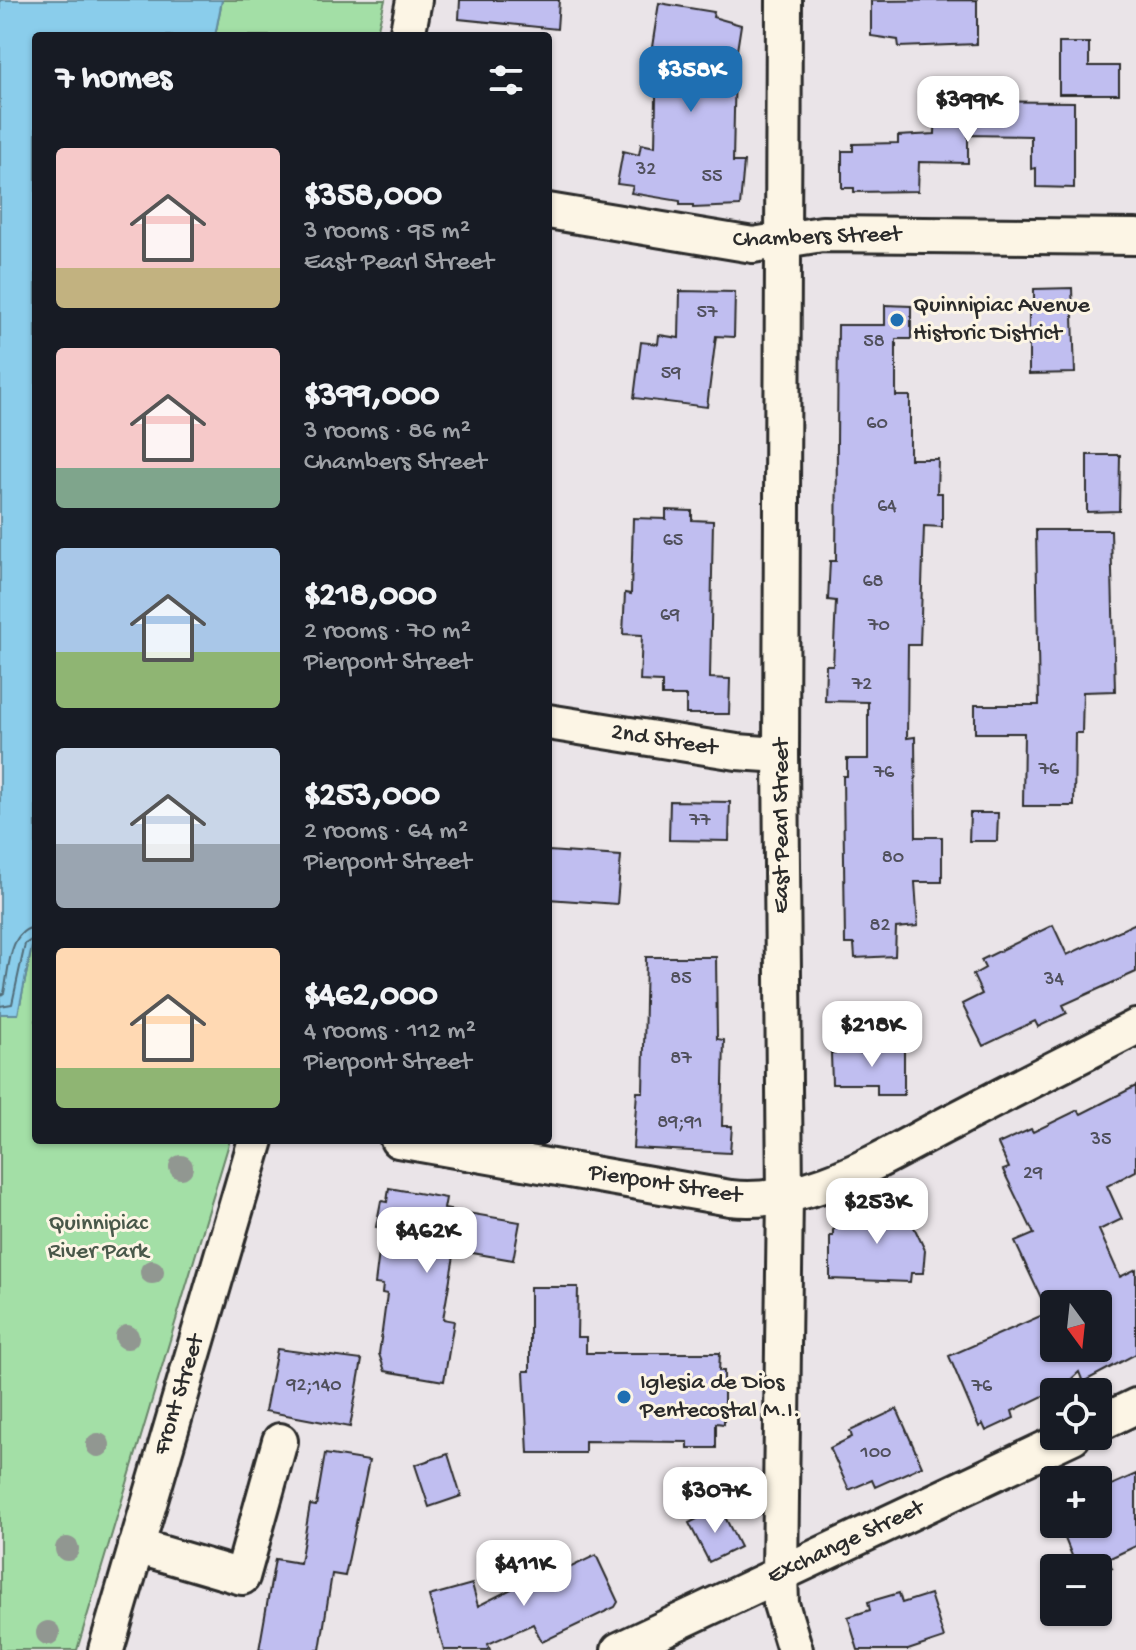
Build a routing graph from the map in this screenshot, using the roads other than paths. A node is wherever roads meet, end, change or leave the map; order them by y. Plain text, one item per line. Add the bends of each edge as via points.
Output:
1 (414, 0) edge
2 (784, 0) edge
3 (408, 32) edge
4 (552, 212) edge
5 (1136, 237) edge
6 (783, 242) junction
7 (552, 723) edge
8 (781, 755) junction
9 (1136, 1027) edge
10 (255, 1144) edge
11 (421, 1144) edge
12 (785, 1196) junction
13 (1136, 1406) edge
14 (1112, 1417) edge
15 (280, 1441) dead end
16 (1043, 1450) edge
17 (136, 1546) junction
18 (780, 1573) junction
19 (106, 1650) edge
20 (619, 1650) edge
21 (795, 1650) edge

1 - 3 street
2 - 6 street, East Pearl Street
4 - 6 street, Chambers Street via 738,243
5 - 6 street, Chambers Street via 822,234
6 - 8 street, East Pearl Street
7 - 8 street, 2nd Street
8 - 12 street, East Pearl Street
9 - 12 street, Pierpont Street via 839,1178
10 - 17 street, Front Street
11 - 12 street, Pierpont Street via 730,1198
12 - 18 street, East Pearl Street
13 - 14 street
15 - 17 street via 242,1577
16 - 18 street, Exchange Street
17 - 19 street, Front Street
18 - 20 street, Exchange Street
18 - 21 street, East Pearl Street via 781,1604

